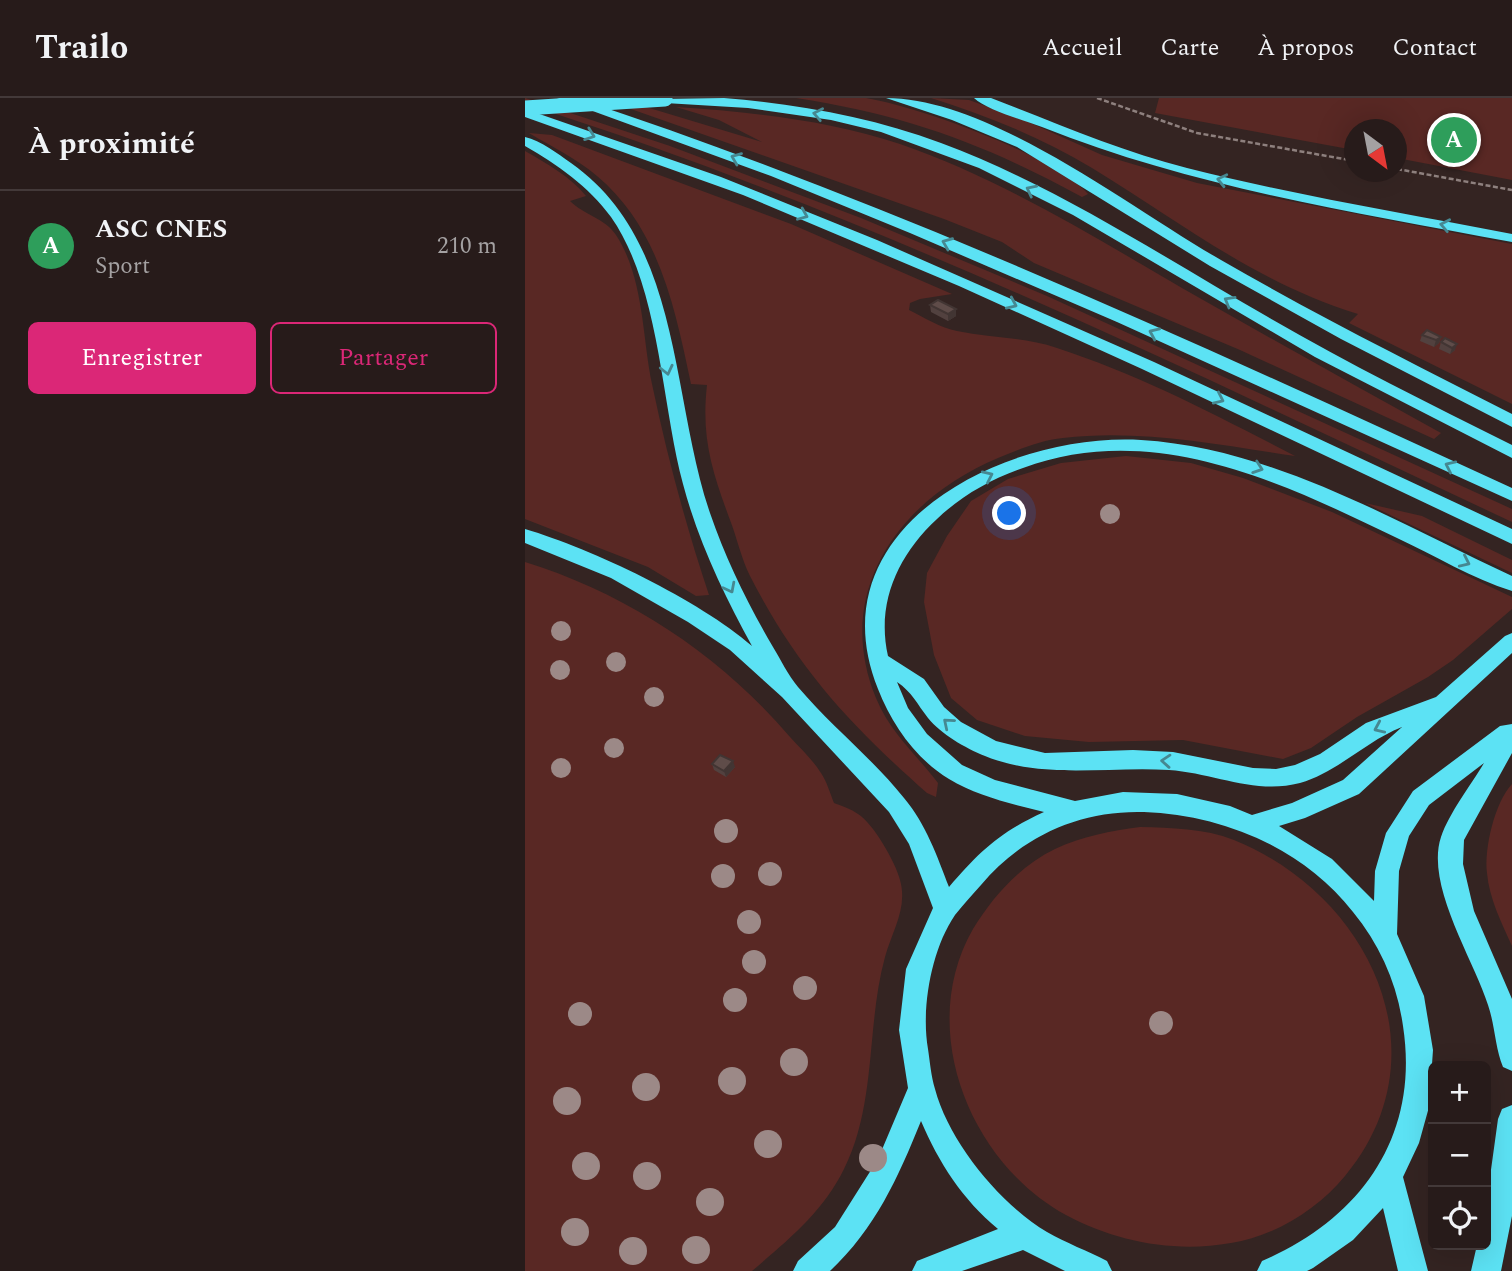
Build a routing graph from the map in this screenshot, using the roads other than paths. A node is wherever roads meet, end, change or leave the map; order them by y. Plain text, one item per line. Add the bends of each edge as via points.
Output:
1 (563, 98) edge
2 (892, 98) edge
3 (980, 98) edge
4 (665, 99) edge
5 (525, 110) edge
6 (525, 141) edge
7 (1512, 238) edge
8 (1512, 421) edge
9 (1512, 452) edge
10 (1512, 495) edge
11 (525, 536) edge
12 (1512, 537) edge
13 (1512, 584) edge
14 (1510, 643) edge
15 (878, 660) junction
16 (789, 691) junction
17 (1443, 703) junction
18 (1512, 731) edge
19 (1075, 811) junction
20 (1256, 823) junction
21 (945, 907) junction
22 (1385, 934) junction
23 (1512, 1058) edge
24 (920, 1090) junction
25 (1512, 1119) edge
26 (1389, 1177) junction
27 (1024, 1235) junction
28 (808, 1271) edge
29 (927, 1271) edge
30 (1097, 1271) edge
31 (1272, 1271) edge
32 (1413, 1271) edge
33 (1486, 1271) edge

10 -> 1 highway via 961,248 689,140
2 - 8 highway via 957,117 1022,144 1215,263
7 -> 3 highway via 1183,171 1101,146
4 - 5 highway, bridge
9 -> 4 highway via 1288,336 989,168 885,129 793,109
5 -> 12 highway via 777,204 927,267
6 -> 16 highway via 575,172 627,230 647,278 692,484 724,576
11 - 16 highway via 618,573 695,617 737,645
15 -> 13 highway via 874,624 878,595 908,536 930,512 978,481 1068,449 1143,446 1244,463
14 - 17 highway
17 -> 15 highway via 1374,729 1299,774 1253,778 1173,761 1045,762 991,749 953,729 917,684
15 - 19 highway via 904,720 925,748 968,779
16 - 21 highway via 897,805 919,840
17 - 20 highway via 1350,787
18 - 22 highway via 1421,798 1398,833 1387,871
18 - 23 highway via 1452,839 1450,855 1463,915 1507,1025
19 - 20 highway via 1120,802 1165,802 1211,808
19 - 21 highway via 1002,847 970,874
20 - 22 highway via 1305,850 1349,888
21 - 24 highway via 925,948 914,993 912,1041
22 - 26 highway via 1406,979 1419,1028 1421,1079 1411,1129
24 - 27 highway via 941,1144 977,1194
24 - 28 highway via 888,1169 845,1237
25 - 33 highway via 1505,1182
26 - 31 highway via 1360,1215 1322,1247
26 - 32 highway
27 - 29 highway
27 - 30 highway via 1070,1262

